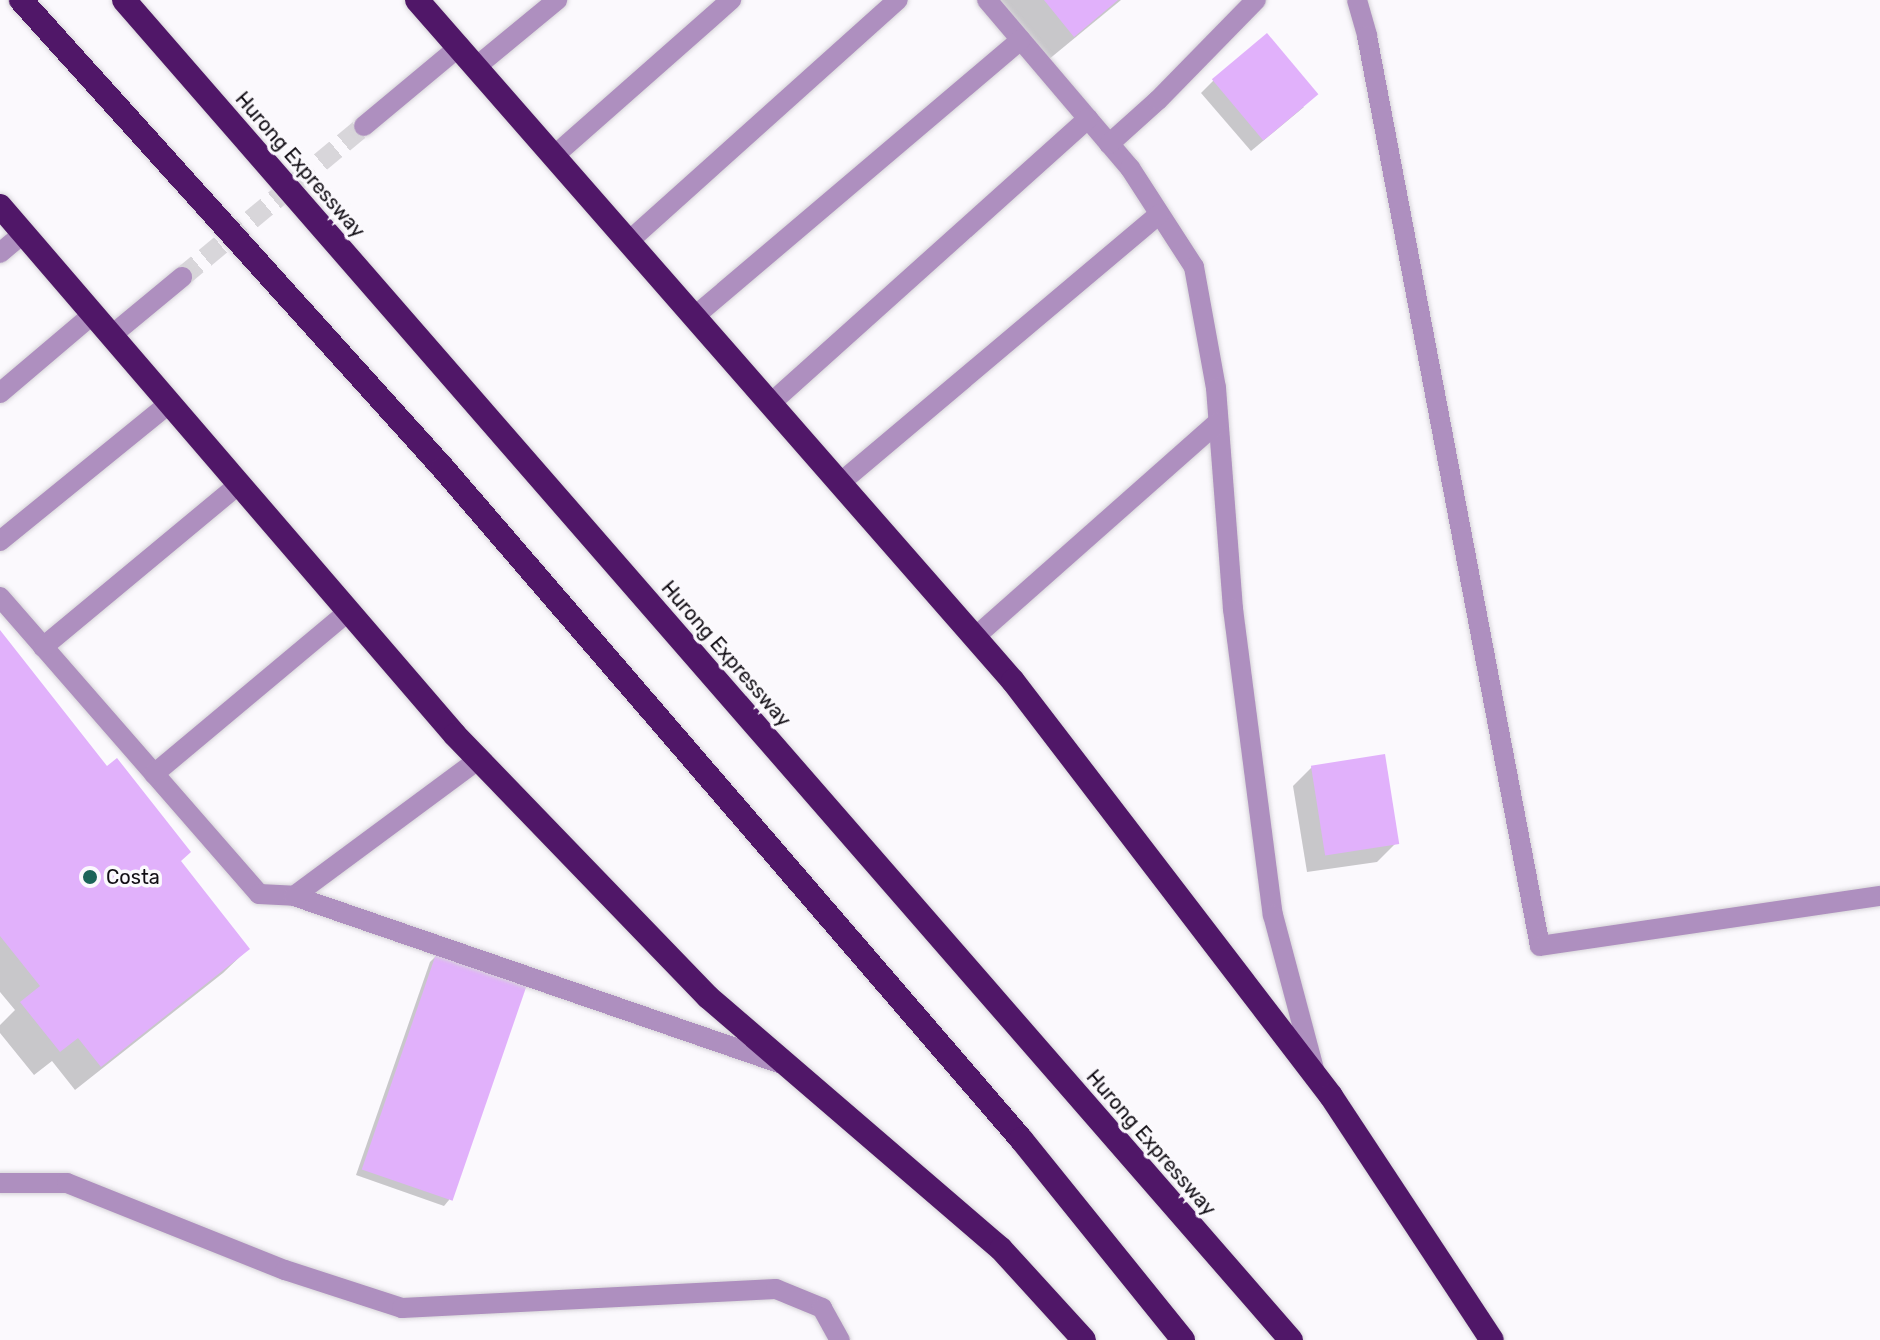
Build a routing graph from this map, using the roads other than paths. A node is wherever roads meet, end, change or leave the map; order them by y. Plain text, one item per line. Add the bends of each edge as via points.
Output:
1 (21, 0) edge
2 (124, 0) edge
3 (417, 0) edge
4 (557, 0) edge
5 (731, 0) edge
6 (898, 0) edge
7 (987, 0) edge
8 (1256, 0) edge
9 (1357, 0) edge
10 (1021, 40) junction
11 (460, 46) junction
12 (477, 66) junction
13 (1088, 119) junction
14 (364, 126) tunnel mouth
15 (1109, 144) junction
16 (555, 155) junction
17 (0, 206) edge
18 (1159, 214) junction
19 (24, 233) junction
20 (629, 241) junction
21 (0, 253) edge
22 (182, 277) tunnel mouth
23 (93, 314) junction
24 (695, 316) junction
25 (112, 335) junction
26 (0, 393) edge
27 (170, 403) junction
28 (771, 403) junction
29 (1218, 422) junction
30 (840, 483) junction
31 (239, 484) junction
32 (0, 541) edge
33 (0, 597) edge
34 (349, 611) junction
35 (975, 637) junction
36 (43, 647) junction
37 (479, 759) junction
38 (154, 774) junction
39 (294, 896) junction
40 (1880, 896) edge
41 (787, 1065) junction
42 (1316, 1076) junction
43 (0, 1183) edge
44 (840, 1340) edge
45 (1084, 1340) edge
46 (1183, 1340) edge
47 (1291, 1340) edge
48 (1492, 1340) edge

1 - 46 highway via 443,468 1021,1139
2 - 47 highway, Hurong Expressway
3 - 11 highway
4 - 12 street
5 - 16 street
6 - 20 street
7 - 10 street
8 - 15 street
9 - 40 street via 1540,946
10 - 13 street
10 - 24 street
11 - 12 highway
11 - 14 street
12 - 16 highway
13 - 15 street
13 - 28 street
15 - 18 street
16 - 20 highway
17 - 19 highway
18 - 29 street via 1194,267
18 - 30 street
19 - 21 street
19 - 23 highway
20 - 24 highway
22 - 25 street
23 - 25 highway
23 - 26 street
24 - 28 highway
25 - 27 highway
27 - 31 highway
27 - 32 street
28 - 30 highway
29 - 35 street
29 - 42 street via 1233,609 1273,915
30 - 35 highway
31 - 34 highway
31 - 36 street
33 - 36 street
34 - 37 highway
34 - 38 street
35 - 42 highway
36 - 38 street
37 - 39 street
37 - 41 highway via 708,997
38 - 39 street via 259,894
39 - 41 street
41 - 45 highway via 1001,1249
42 - 48 highway
43 - 44 street via 67,1183 285,1270 402,1308 776,1289 822,1308

